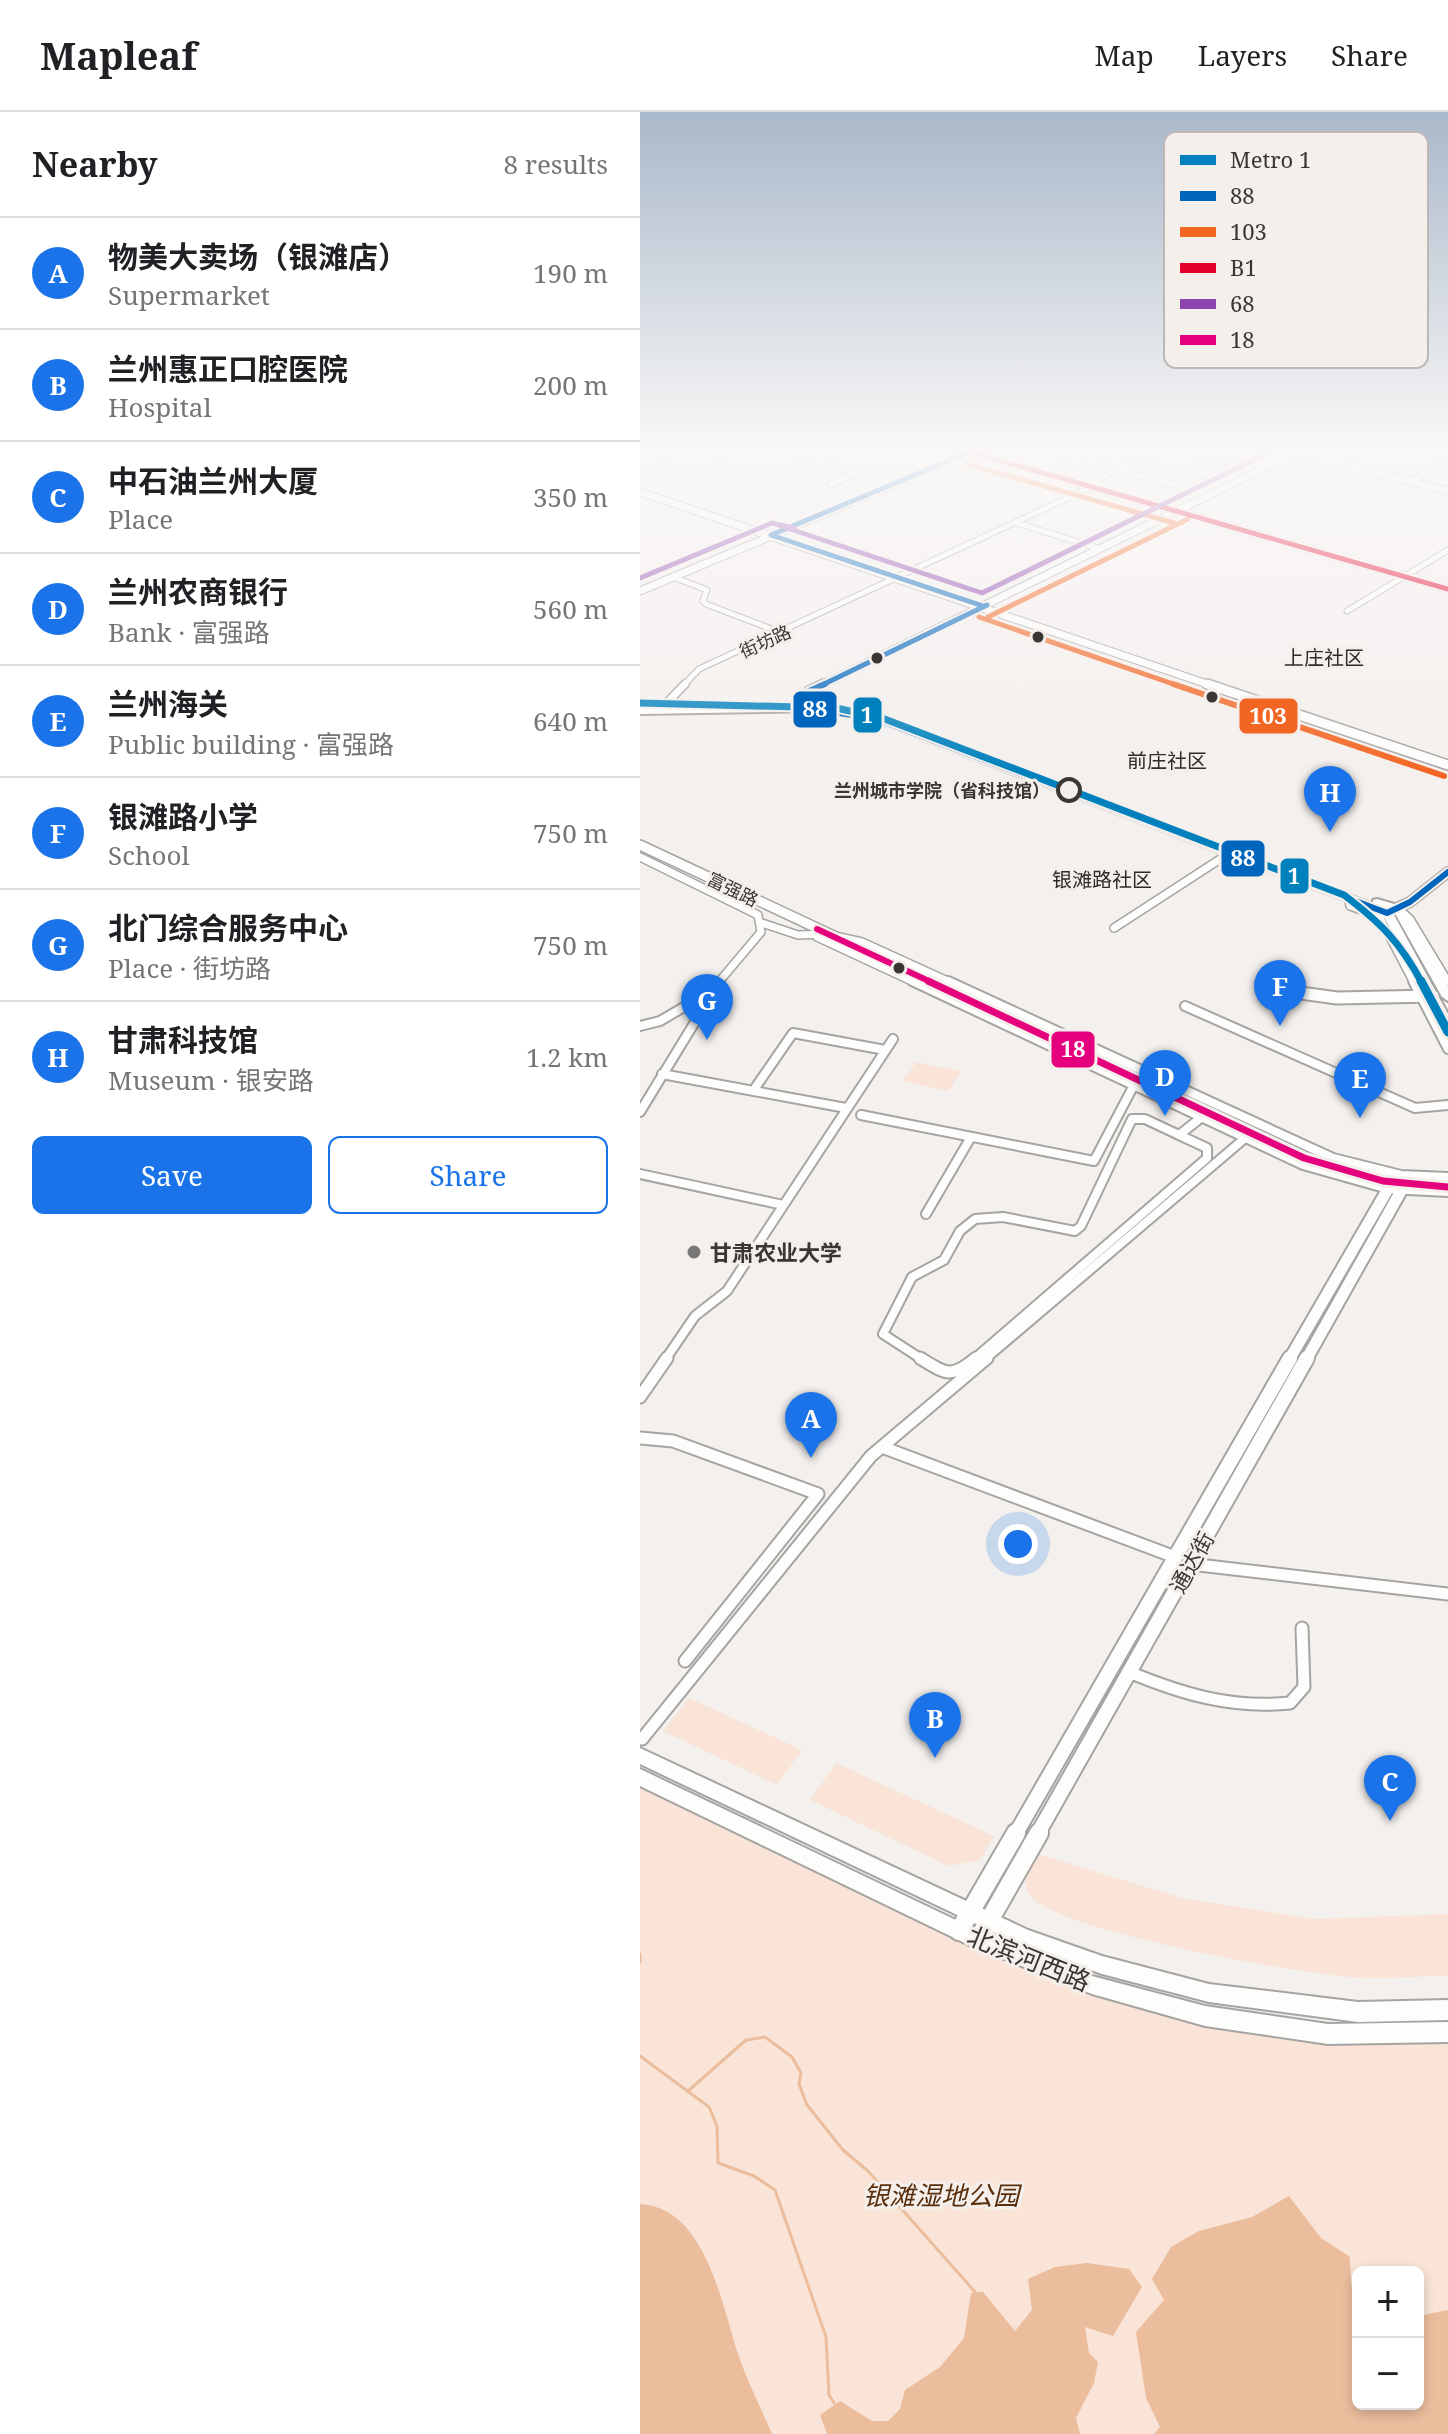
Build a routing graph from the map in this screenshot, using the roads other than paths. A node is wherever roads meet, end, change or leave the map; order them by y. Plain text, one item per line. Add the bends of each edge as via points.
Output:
1 (719, 557) edge
2 (841, 557) edge
3 (945, 557) edge
4 (1083, 557) edge
5 (1348, 557) edge
6 (1435, 557) edge
7 (1407, 574) junction
8 (673, 577) junction
9 (901, 578) junction
10 (1448, 586) edge
11 (640, 591) edge
12 (985, 606) junction
13 (1347, 611) dead end
14 (782, 633) junction
15 (803, 707) junction
16 (640, 708) edge
17 (662, 708) junction
18 (1448, 762) edge
19 (640, 845) edge
20 (1228, 854) junction
21 (640, 857) edge
22 (1448, 865) edge
23 (1448, 872) edge
24 (1388, 912) junction
25 (762, 923) junction
26 (1114, 928) dead end
27 (822, 935) junction
28 (1448, 982) edge
29 (1279, 990) dead end
30 (711, 992) junction
31 (1426, 997) junction
32 (1448, 997) edge
33 (1185, 1006) dead end
34 (1448, 1025) edge
35 (640, 1026) edge
36 (893, 1039) dead end
37 (1448, 1049) edge
38 (885, 1050) junction
39 (662, 1074) junction
40 (1135, 1083) junction
41 (753, 1091) junction
42 (1448, 1105) edge
43 (846, 1108) junction
44 (640, 1112) edge
45 (861, 1115) dead end
46 (1204, 1115) junction
47 (1179, 1135) junction
48 (1249, 1136) junction
49 (971, 1137) junction
50 (640, 1174) edge
51 (1448, 1177) edge
52 (1398, 1184) junction
53 (1448, 1189) edge
54 (783, 1205) junction
55 (926, 1214) dead end
56 (640, 1397) edge
57 (640, 1438) edge
58 (882, 1447) junction
59 (1175, 1557) junction
60 (1190, 1564) junction
61 (1448, 1594) edge
62 (1302, 1628) dead end
63 (685, 1661) dead end
64 (1129, 1672) junction
65 (641, 1747) edge
66 (640, 1777) edge
67 (979, 1916) junction
68 (959, 1931) junction
69 (978, 1940) junction
70 (1448, 2010) edge
71 (1448, 2032) edge

1 - 8 main road
2 - 9 main road
3 - 9 street, 街坊路
4 - 12 main road
5 - 7 main road
6 - 7 street
7 - 10 main road
7 - 13 street
8 - 11 main road
8 - 14 street via 707,590 706,604
9 - 12 main road
9 - 14 street, 街坊路
12 - 15 main road via 809,691
12 - 18 main road
14 - 17 street, 街坊路 via 699,669
15 - 17 main road
15 - 20 main road via 874,718
15 - 24 main road via 851,707 897,720
16 - 17 main road
19 - 27 main road, 富强路
20 - 24 main road
20 - 26 street
21 - 25 street via 758,915
22 - 24 main road
23 - 24 main road
24 - 28 street via 1410,919
24 - 31 main road
24 - 32 main road
25 - 27 street
25 - 30 street via 761,932
27 - 40 main road, 富强路
27 - 52 street, 富强路 via 862,942 1302,1146
29 - 31 main road via 1337,998
30 - 35 street via 660,1021
30 - 39 street
31 - 34 main road
31 - 37 street
33 - 42 street via 1415,1108
36 - 38 street
38 - 41 street via 793,1033
38 - 43 street
39 - 41 street
39 - 44 street
40 - 46 main road, 富强路
40 - 49 street via 1094,1161
41 - 43 street
43 - 54 street
45 - 49 street
46 - 47 street
46 - 48 main road, 富强路
47 - 47 street via 1145,1119 1132,1119 1075,1231 989,1216 966,1225 944,1260 912,1277 883,1334 944,1373 960,1371 1207,1158 1207,1148
48 - 52 main road, 富强路 via 1304,1158
48 - 58 street
49 - 55 street
50 - 54 street
51 - 52 street
52 - 53 main road, 富强路
52 - 59 main road, 通达街
52 - 60 main road, 通达街
54 - 56 street via 727,1291 695,1316
57 - 63 street via 673,1441 818,1494
58 - 59 street
58 - 65 street via 852,1476
59 - 67 main road, 通达街
60 - 61 street
60 - 64 main road, 通达街
62 - 64 street via 1304,1687 1290,1703 1222,1703 1190,1697
64 - 67 main road, 通达街
65 - 67 main road, 北滨河西路
66 - 68 main road, 北滨河西路
67 - 68 main road, 通达街
67 - 69 main road, 通达街
67 - 70 main road, 北滨河西路 via 1102,1965 1209,1993 1358,2012
68 - 69 main road, 北滨河西路
69 - 71 main road, 北滨河西路 via 1092,1985 1205,2016 1328,2034

